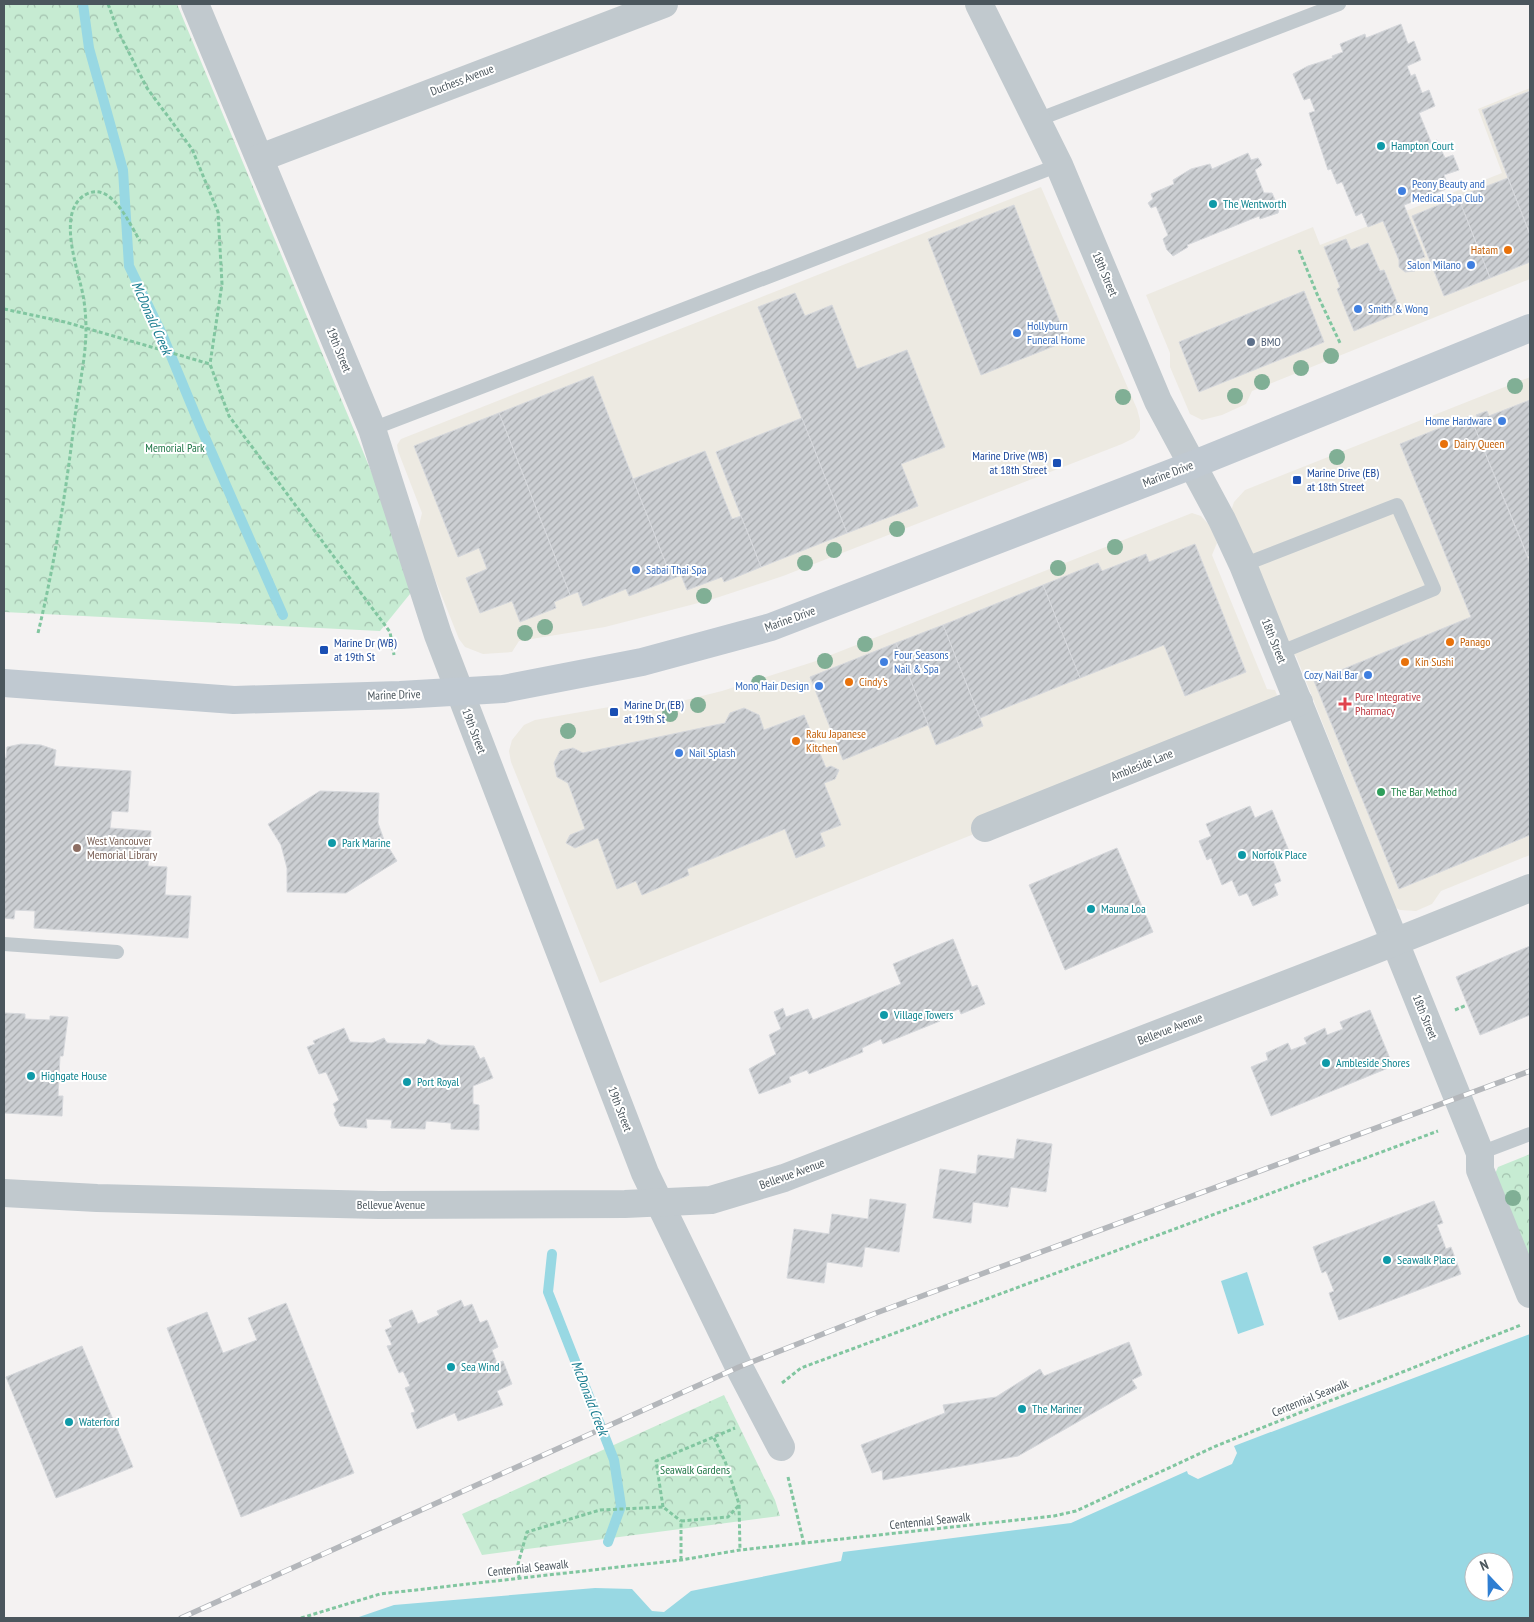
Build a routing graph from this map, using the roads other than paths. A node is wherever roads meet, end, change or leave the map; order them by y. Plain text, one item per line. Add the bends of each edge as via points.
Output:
1 (195, 4) edge
2 (664, 4) edge
3 (979, 4) edge
4 (1339, 4) edge
5 (1037, 120) junction
6 (260, 158) junction
7 (1059, 166) junction
8 (1530, 328) edge
9 (372, 429) junction
10 (1192, 465) junction
11 (1242, 565) junction
12 (1278, 653) junction
13 (4, 683) edge
14 (459, 693) junction
15 (1299, 702) junction
16 (985, 828) dead end
17 (1530, 888) edge
18 (1394, 942) junction
19 (4, 944) edge
20 (117, 952) dead end
21 (1530, 1134) edge
22 (1480, 1153) junction
23 (4, 1193) edge
24 (658, 1202) junction
25 (1530, 1294) edge
26 (781, 1447) road end

1 - 6 street, 19th Street
2 - 6 street, Duchess Avenue
3 - 5 street, 18th Street
4 - 5 lane
5 - 7 street, 18th Street
6 - 9 street, 19th Street
7 - 9 lane
7 - 10 street, 18th Street via 1158,401
8 - 10 main road, Marine Drive
9 - 14 street, 19th Street
10 - 11 street, 18th Street
10 - 14 main road, Marine Drive via 771,627 642,662 503,689
11 - 12 street, 18th Street
11 - 12 lane via 1398,505 1434,589
12 - 15 street, 18th Street
13 - 14 main road, Marine Drive via 234,700
14 - 24 street, 19th Street
15 - 16 street, Ambleside Lane
15 - 18 street, 18th Street
17 - 18 street, Bellevue Avenue
18 - 22 street, 18th Street
18 - 24 street, Bellevue Avenue via 784,1178 711,1200
19 - 20 lane
21 - 22 lane
22 - 25 street, 18th Street via 1480,1170
23 - 24 street, Bellevue Avenue via 379,1205
24 - 26 street, 19th Street

